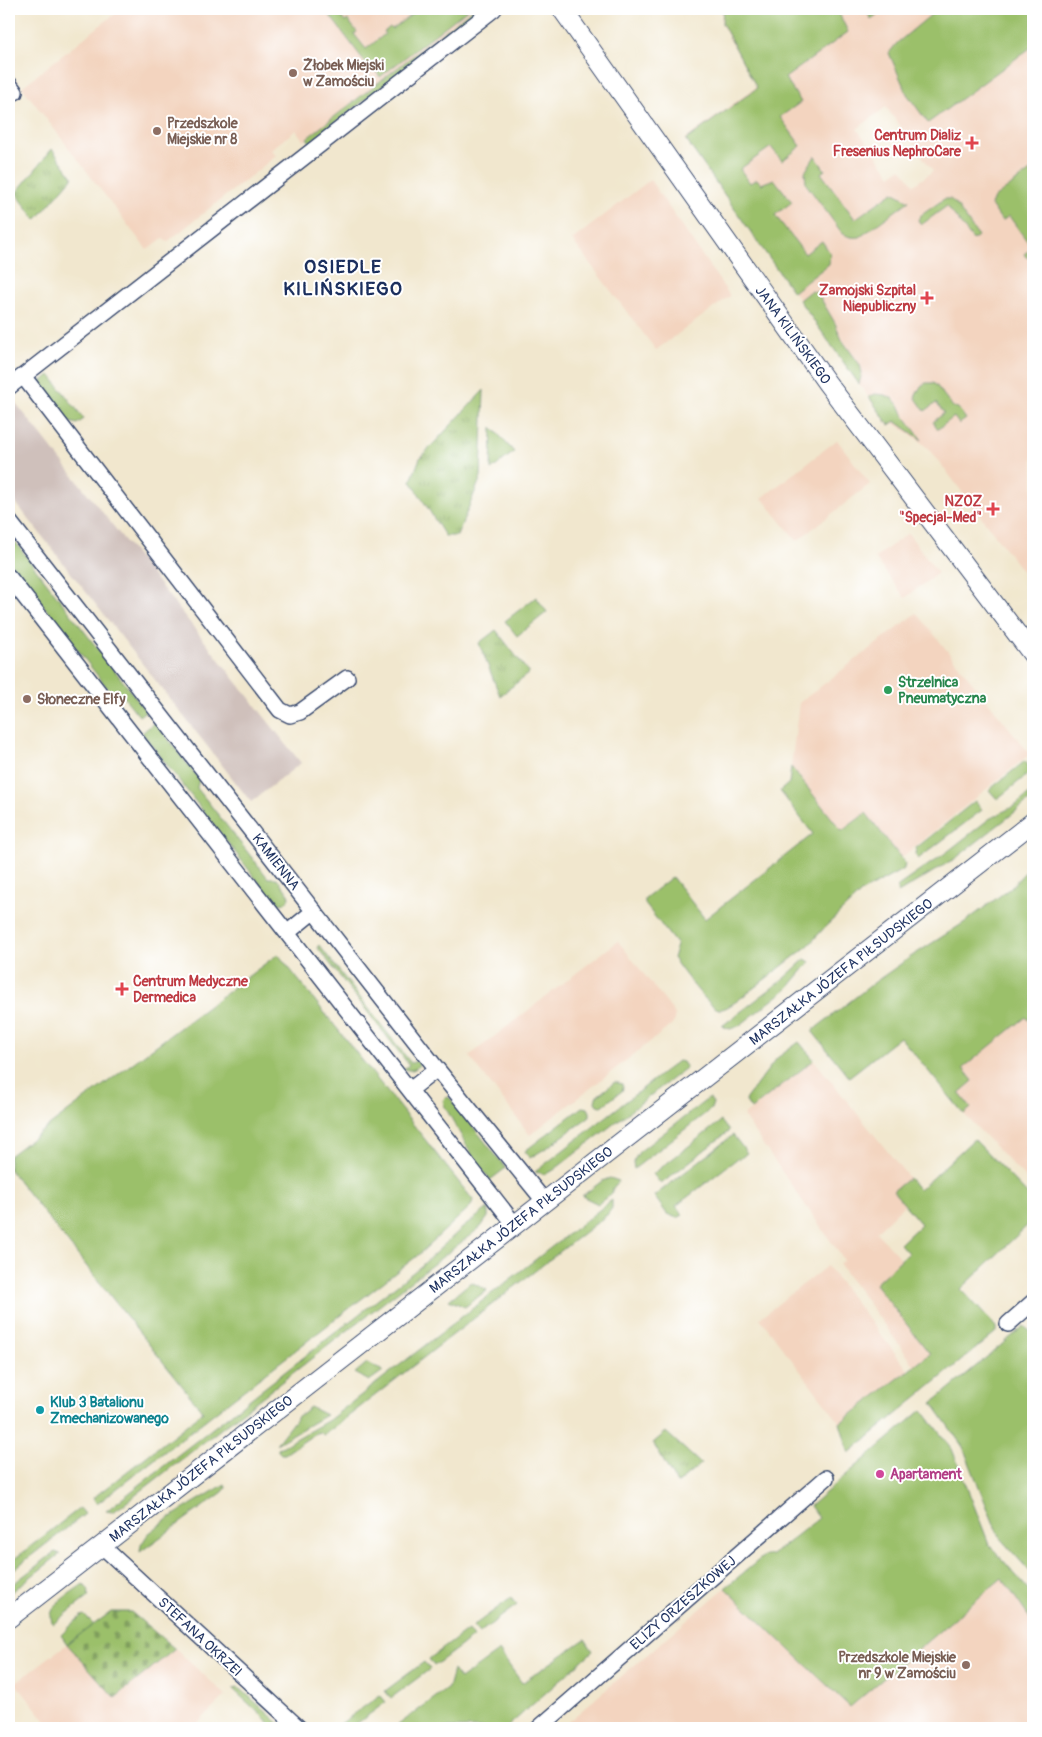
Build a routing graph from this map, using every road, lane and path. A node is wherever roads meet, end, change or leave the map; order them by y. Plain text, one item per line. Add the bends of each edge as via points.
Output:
1 (494, 9) edge
2 (562, 9) edge
3 (23, 376) junction
4 (9, 387) edge
5 (9, 521) edge
6 (9, 577) edge
7 (1033, 655) edge
8 (347, 678) dead end
9 (1033, 822) edge
10 (314, 911) junction
11 (287, 932) junction
12 (437, 1069) junction
13 (410, 1090) junction
14 (545, 1202) junction
15 (515, 1225) junction
16 (1033, 1302) edge
17 (1008, 1324) dead end
18 (826, 1478) dead end
19 (102, 1546) junction
20 (9, 1618) edge
21 (299, 1728) edge
22 (539, 1728) edge

1 - 3 street
2 - 7 street, JANA KILIŃSKIEGO via 827,382
3 - 4 street
3 - 8 street via 280,710 290,715 300,712
5 - 10 street, KAMIENNA
6 - 11 street
9 - 14 street, MARSZAŁKA JÓZEFA PIŁSUDSKIEGO
10 - 11 street
10 - 12 street, KAMIENNA
11 - 13 street
12 - 13 street
12 - 14 street, KAMIENNA
13 - 15 street
14 - 15 street, MARSZAŁKA JÓZEFA PIŁSUDSKIEGO
15 - 19 street, MARSZAŁKA JÓZEFA PIŁSUDSKIEGO
16 - 17 street
18 - 22 street, ELIZY ORZESZKOWEJ
19 - 20 street, MARSZAŁKA JÓZEFA PIŁSUDSKIEGO
19 - 21 street, STEFANA OKRZEI

